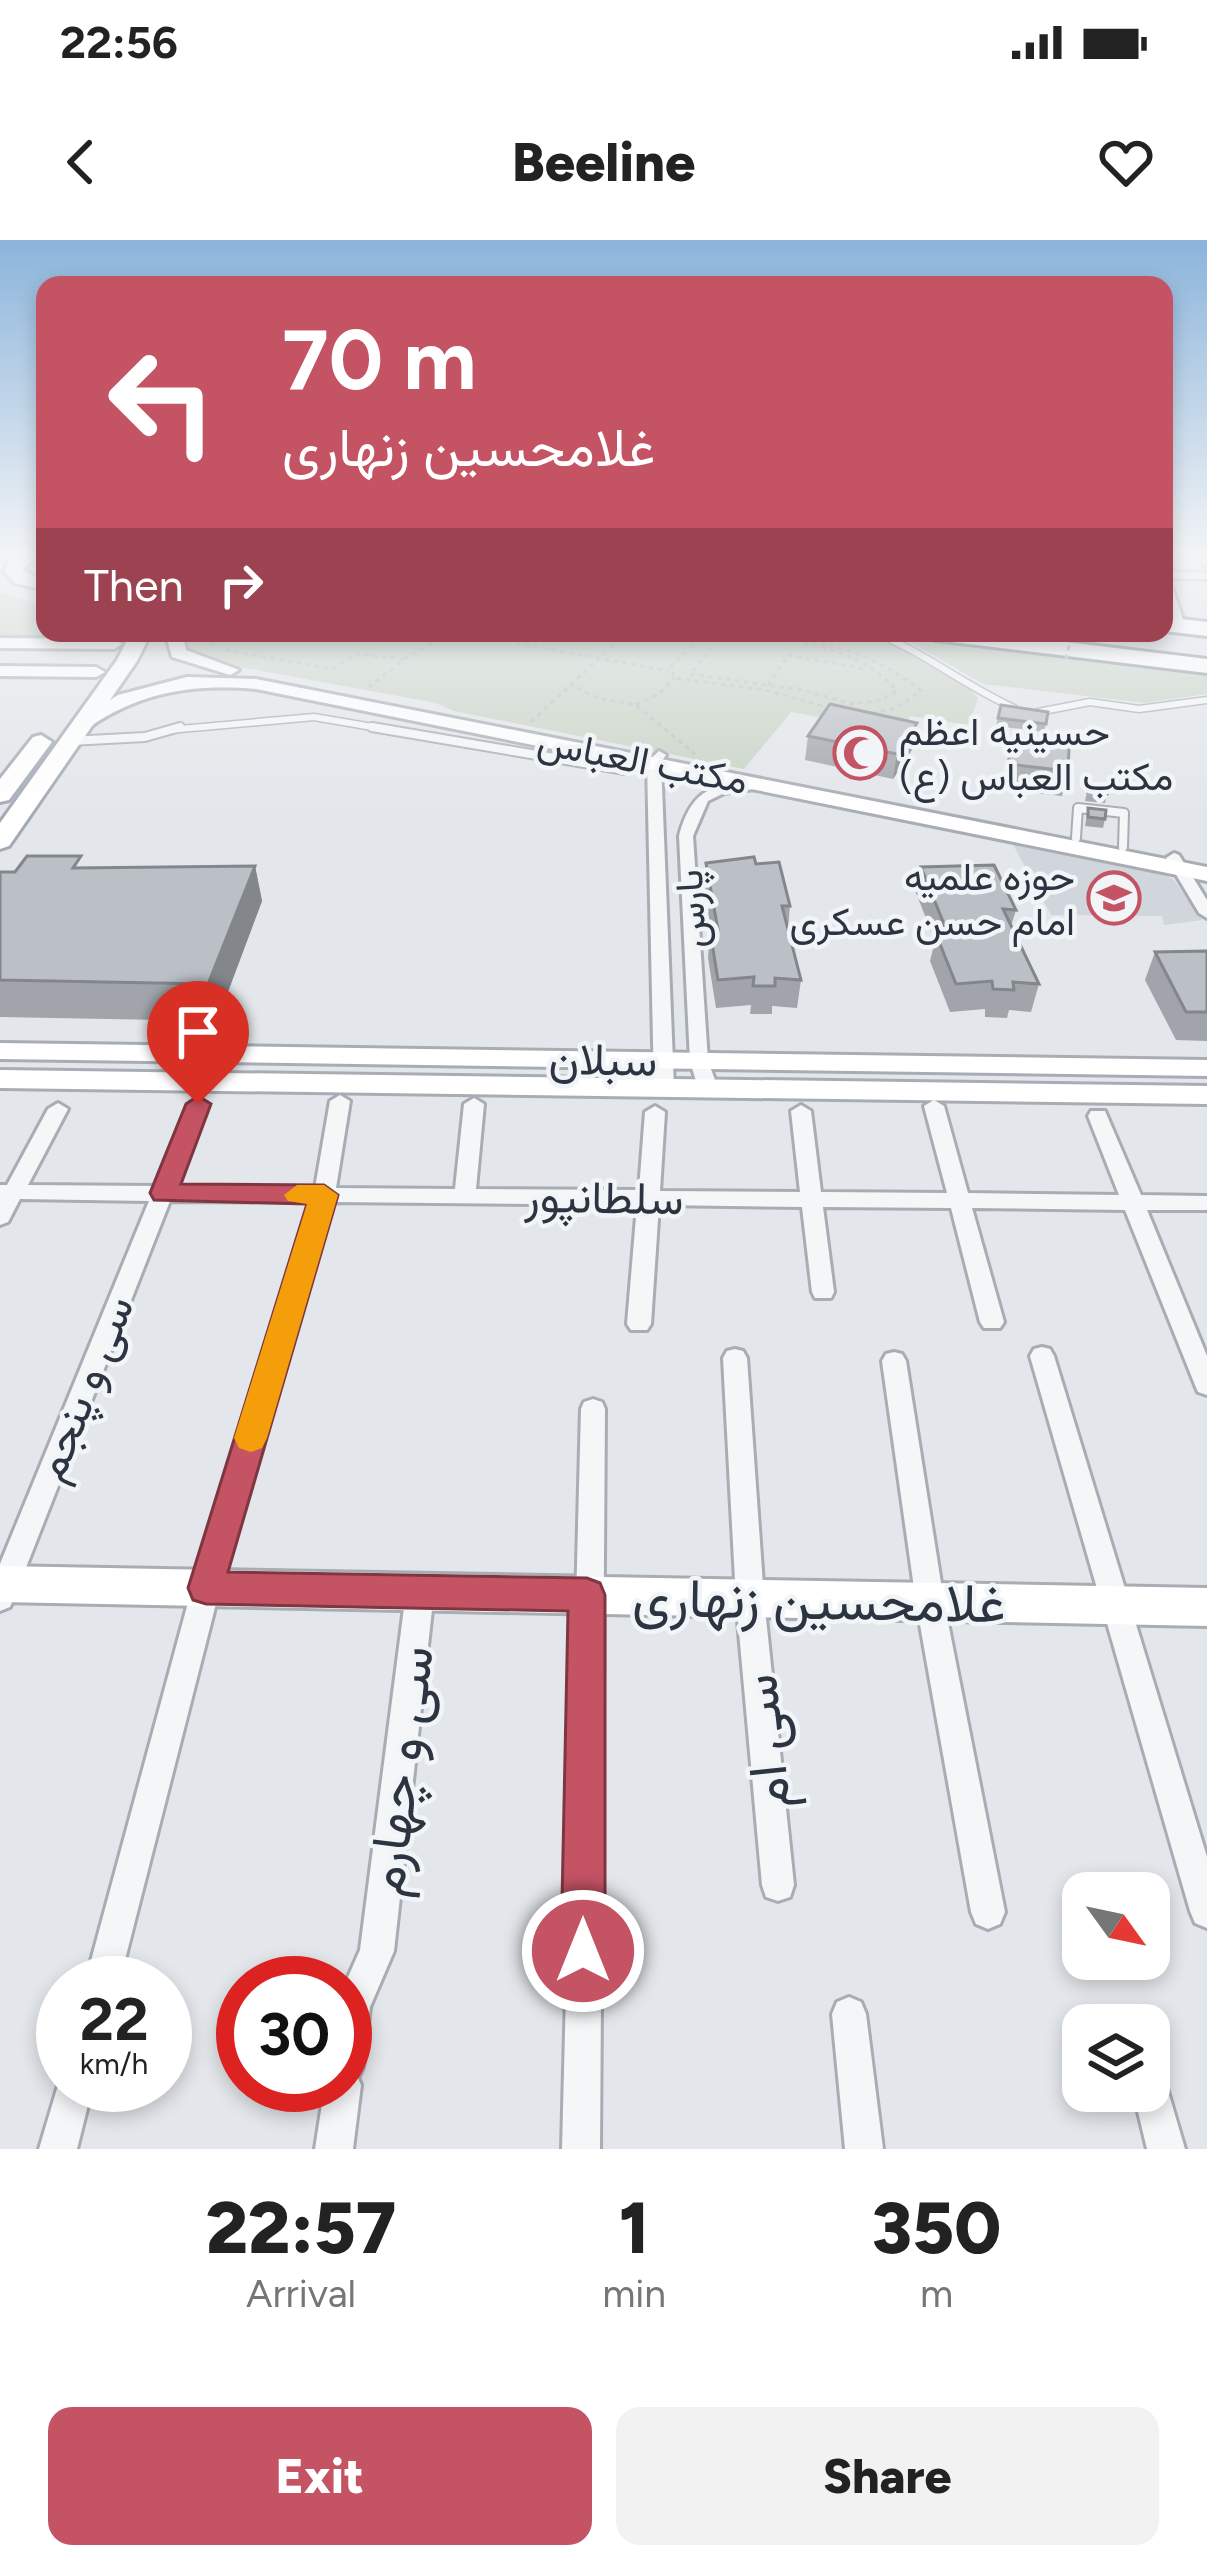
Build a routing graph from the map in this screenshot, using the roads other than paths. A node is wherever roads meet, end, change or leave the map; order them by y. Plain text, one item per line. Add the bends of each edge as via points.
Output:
1 (1207, 641) edge
2 (178, 642) edge
3 (897, 642) edge
4 (1090, 642) edge
5 (1103, 642) edge
6 (1122, 642) edge
7 (116, 644) edge
8 (1142, 645) edge
9 (0, 647) edge
10 (1207, 652) edge
11 (200, 664) junction
12 (1207, 666) edge
13 (0, 671) edge
14 (96, 672) junction
15 (234, 681) junction
16 (1207, 700) edge
17 (77, 731) junction
18 (652, 759) junction
19 (764, 784) junction
20 (0, 795) edge
21 (656, 835) junction
22 (686, 836) junction
23 (1042, 836) junction
24 (1076, 838) junction
25 (0, 841) edge
26 (1123, 847) junction
27 (1177, 863) junction
28 (1207, 864) edge
29 (1207, 874) edge
30 (1207, 914) edge
31 (0, 1051) edge
32 (1207, 1068) edge
33 (704, 1075) junction
34 (0, 1079) edge
35 (660, 1087) junction
36 (1207, 1095) edge
37 (340, 1101) dead end
38 (198, 1104) dead end
39 (474, 1104) dead end
40 (934, 1106) dead end
41 (58, 1109) dead end
42 (801, 1111) dead end
43 (1098, 1116) dead end
44 (7, 1192) edge
45 (164, 1193) junction
46 (324, 1195) junction
47 (465, 1196) junction
48 (646, 1198) junction
49 (811, 1199) junction
50 (961, 1201) junction
51 (1132, 1202) junction
52 (1207, 1203) edge
53 (0, 1216) edge
54 (823, 1292) dead end
55 (992, 1322) dead end
56 (639, 1324) dead end
57 (1042, 1356) dead end
58 (735, 1358) dead end
59 (894, 1361) dead end
60 (1207, 1385) edge
61 (593, 1409) dead end
62 (2, 1588) edge
63 (206, 1588) junction
64 (420, 1592) junction
65 (587, 1595) junction
66 (750, 1598) junction
67 (930, 1602) junction
68 (1118, 1606) junction
69 (1207, 1607) edge
70 (778, 1886) dead end
71 (1207, 1911) edge
72 (988, 1912) dead end
73 (109, 1956) edge
74 (372, 1962) edge
75 (849, 2014) dead end
76 (68, 2112) edge
77 (339, 2112) edge
78 (1156, 2112) edge
79 (58, 2149) edge
80 (334, 2149) edge
81 (581, 2149) edge
82 (864, 2149) edge
83 (1166, 2149) edge

1 - 8 highway
2 - 11 main road via 175,648
3 - 16 lane via 1003,706 1047,713 1090,702 1139,709
4 - 8 highway
5 - 8 highway
6 - 10 highway
7 - 9 main road
7 - 14 main road
7 - 17 main road
8 - 12 highway
11 - 15 main road, مکتب العباس via 176,659 160,666
11 - 18 main road, مکتب العباس
13 - 14 main road
14 - 20 main road
15 - 17 main road, مکتب العباس via 134,692
15 - 18 main road, مکتب العباس
17 - 18 lane via 146,737 186,725 314,717 625,770
17 - 25 main road
18 - 19 main road, مکتب العباس
18 - 21 street, پارس
18 - 23 main road, مکتب العباس
19 - 22 street, پارس via 709,791 692,809
19 - 23 main road, مکتب العباس
21 - 22 street
21 - 35 street, پارس
22 - 33 street, پارس
23 - 24 main road, مکتب العباس
23 - 27 main road, مکتب العباس
24 - 26 main road, مکتب العباس
24 - 26 lane via 1078,808 1124,813
26 - 27 main road, مکتب العباس
27 - 28 main road, مکتب العباس
27 - 29 main road, مکتب العباس
27 - 30 street
31 - 35 main road, سبلان
32 - 33 main road, سبلان
33 - 35 main road, سبلان
33 - 36 main road, سبلان
34 - 35 main road, سبلان
35 - 48 street, پارس
37 - 46 street
38 - 45 street, سی و پنجم
39 - 47 street
40 - 50 street
41 - 44 street
42 - 49 street
43 - 51 street
44 - 45 street, سلطانپور
44 - 53 street
45 - 46 street, سلطانپور
45 - 62 street, سی و پنجم
46 - 47 street, سلطانپور
46 - 63 street
47 - 48 street, سلطانپور
48 - 49 street, سلطانپور
48 - 56 street, پارس
49 - 50 street, سلطانپور
49 - 54 street
50 - 51 street, سلطانپور
50 - 55 street
51 - 52 street, سلطانپور
51 - 60 street
57 - 68 street
58 - 66 street, سی ام
59 - 67 street
61 - 65 street
62 - 63 main road, غلامحسین زنهاری
63 - 64 main road, غلامحسین زنهاری
63 - 73 street
64 - 65 main road, غلامحسین زنهاری
64 - 74 street, سی و چهارم
65 - 66 main road, غلامحسین زنهاری
65 - 81 street
66 - 67 main road, غلامحسین زنهاری
66 - 70 street, سی ام
67 - 68 main road, غلامحسین زنهاری
67 - 72 street
68 - 69 main road, غلامحسین زنهاری
68 - 71 street
75 - 82 street
76 - 79 street
77 - 80 street
78 - 83 street

